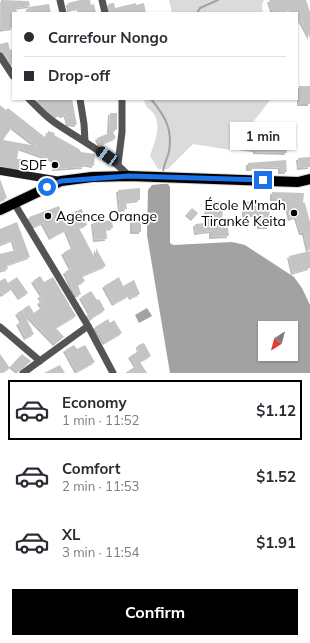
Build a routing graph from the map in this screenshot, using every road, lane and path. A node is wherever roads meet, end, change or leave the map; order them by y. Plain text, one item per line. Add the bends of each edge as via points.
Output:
1 (60, 0) edge
2 (102, 0) edge
3 (63, 12) edge
4 (105, 12) edge
5 (0, 56) edge
6 (12, 74) edge
7 (30, 100) edge
8 (80, 100) edge
9 (122, 100) edge
10 (85, 141) junction
11 (118, 164) junction
12 (0, 171) edge
13 (129, 176) junction
14 (310, 179) edge
15 (61, 181) junction
16 (14, 202) junction
17 (0, 210) edge
18 (88, 326) junction
19 (0, 327) edge
20 (40, 361) junction
21 (23, 373) edge
22 (113, 373) edge

1 - 3 street
2 - 4 street
5 - 6 street
7 - 10 street via 53,122
8 - 10 street
9 - 11 street
10 - 11 street
11 - 13 street
12 - 15 street
13 - 14 main road via 298,182
13 - 15 main road
15 - 16 main road
16 - 17 main road
16 - 18 street
18 - 20 street
18 - 22 street
19 - 20 street
20 - 21 street

